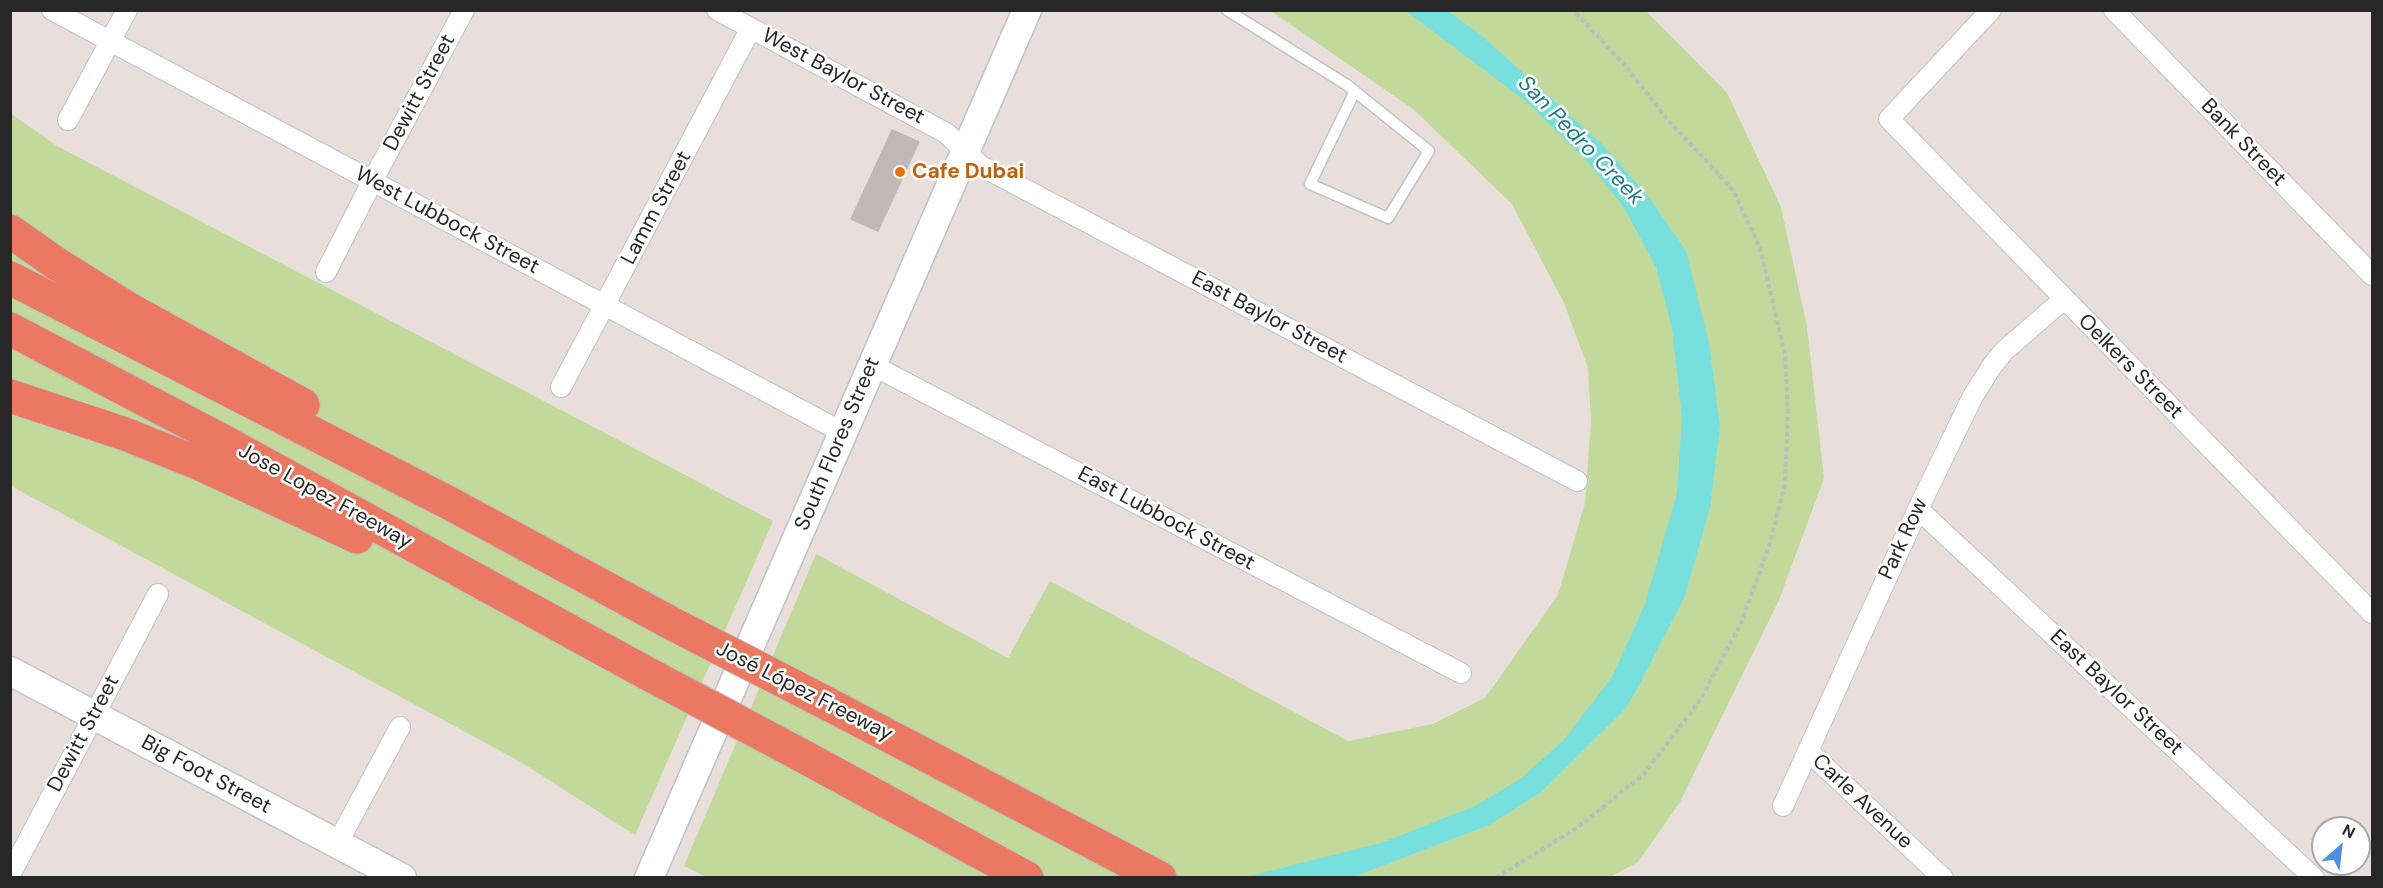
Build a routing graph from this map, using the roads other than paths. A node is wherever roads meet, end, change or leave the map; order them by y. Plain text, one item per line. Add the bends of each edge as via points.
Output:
1 (52, 10) edge
2 (127, 10) edge
3 (464, 10) edge
4 (717, 10) edge
5 (1027, 10) edge
6 (1227, 10) edge
7 (1991, 10) edge
8 (2114, 10) edge
9 (751, 28) junction
10 (110, 41) junction
11 (1355, 91) junction
12 (68, 120) dead end
13 (965, 150) junction
14 (373, 180) junction
15 (10, 231) edge
16 (327, 272) dead end
17 (2373, 275) edge
18 (10, 278) edge
19 (2064, 299) junction
20 (605, 306) junction
21 (10, 329) edge
22 (872, 365) junction
23 (561, 387) dead end
24 (10, 396) edge
25 (842, 432) junction
26 (1577, 481) dead end
27 (449, 503) junction
28 (1918, 509) junction
29 (158, 594) dead end
30 (2373, 613) edge
31 (639, 669) junction
32 (10, 671) edge
33 (1461, 673) dead end
34 (94, 715) junction
35 (400, 727) dead end
36 (1808, 751) junction
37 (1783, 806) dead end
38 (337, 844) junction
39 (10, 875) edge
40 (402, 878) edge
41 (649, 878) edge
42 (1027, 878) edge
43 (1160, 878) edge
44 (1943, 878) edge
45 (2314, 878) edge

1 - 10 street, West Lubbock Street
2 - 10 street
3 - 14 street, Dewitt Street
4 - 9 street, West Baylor Street
5 - 13 main road, South Flores Street
6 - 11 lane
7 - 19 street, Oelkers Street via 1889,119
8 - 17 street, Bank Street
9 - 13 street, West Baylor Street via 946,133
9 - 20 street, Lamm Street
10 - 12 street
10 - 14 street, West Lubbock Street
11 - 11 lane via 1429,151 1388,218 1310,184
13 - 22 main road, South Flores Street
13 - 26 street, East Baylor Street via 981,166
14 - 16 street, Dewitt Street
14 - 20 street, West Lubbock Street
15 - 27 highway via 129,309 288,395
18 - 27 highway
19 - 28 street, Park Row via 1992,366 1973,396
19 - 30 street, Oelkers Street
20 - 23 street, Lamm Street
20 - 25 street, West Lubbock Street
21 - 31 highway, Jose Lopez Freeway
22 - 25 main road, South Flores Street
22 - 33 street, East Lubbock Street
24 - 31 highway via 200,464
25 - 41 main road, South Flores Street
27 - 43 highway, José López Freeway, bridge
28 - 36 street, Park Row
28 - 45 street, East Baylor Street
29 - 34 street, Dewitt Street
31 - 42 highway, bridge
32 - 34 main road, Big Foot Street
34 - 38 main road, Big Foot Street
34 - 39 street, Dewitt Street
35 - 38 street
36 - 37 street, Park Row
36 - 44 street, Carle Avenue
38 - 40 main road, Big Foot Street

